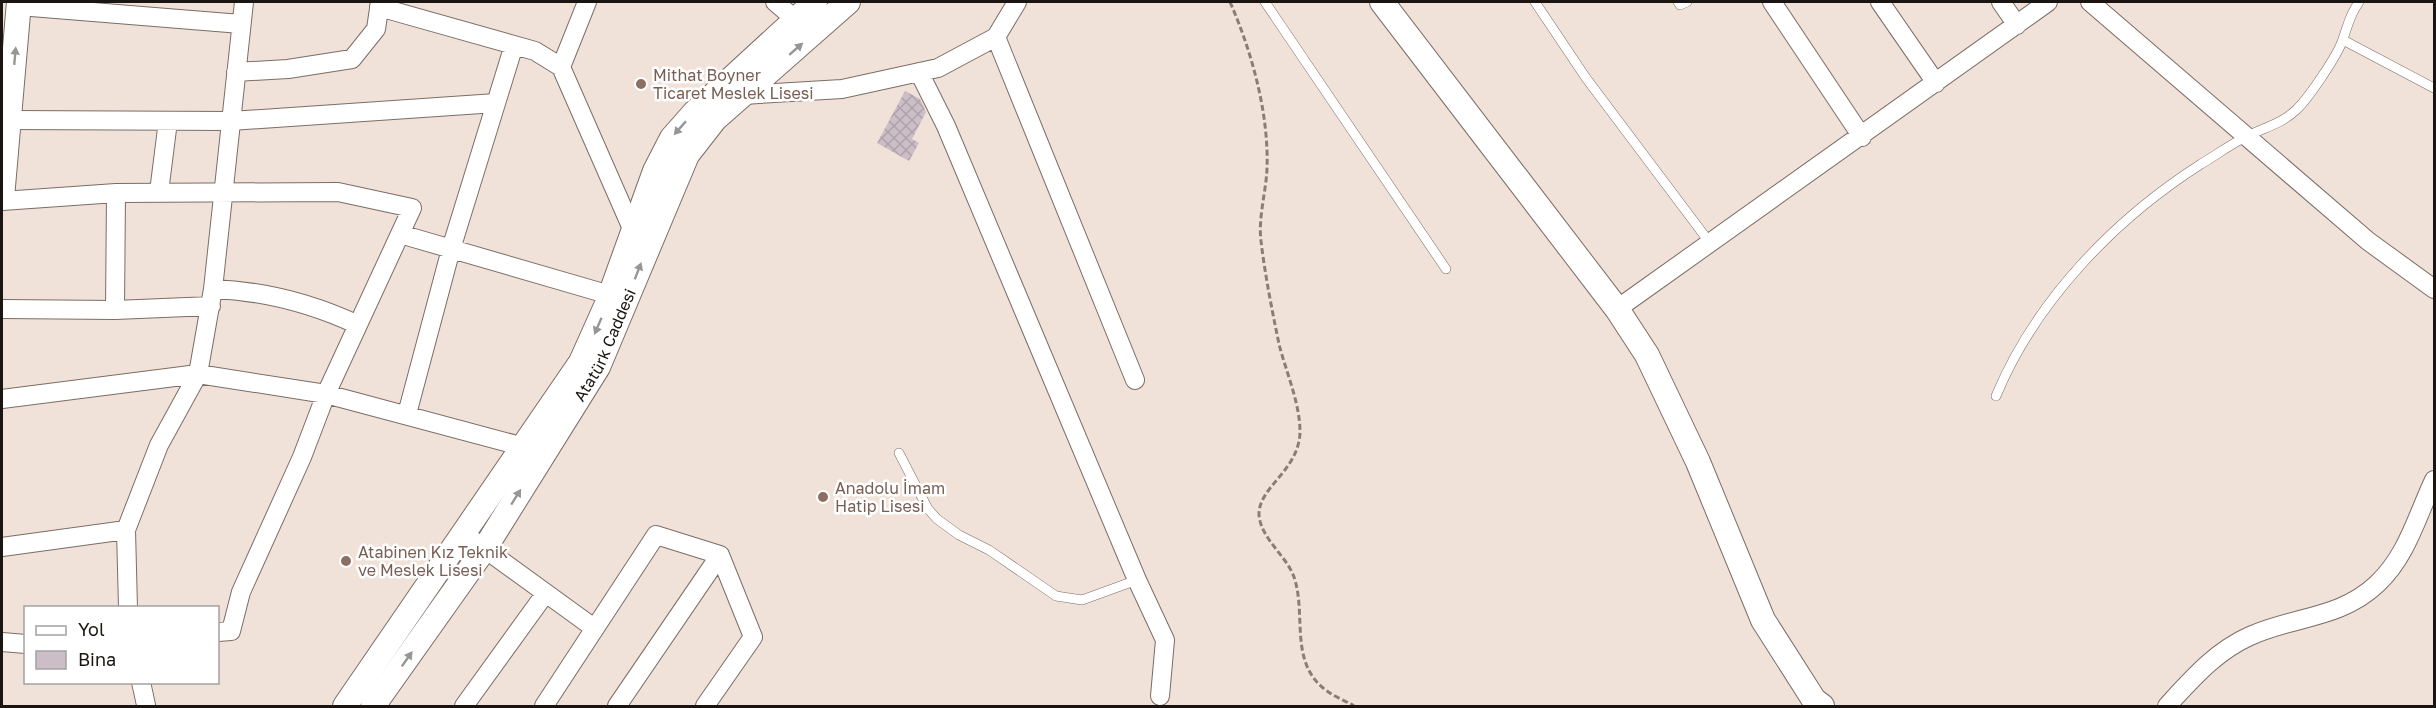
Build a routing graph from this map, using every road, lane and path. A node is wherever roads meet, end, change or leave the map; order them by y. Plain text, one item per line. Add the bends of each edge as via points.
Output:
1 (244, 2) edge
2 (587, 2) edge
3 (775, 2) edge
4 (815, 2) edge
5 (848, 2) edge
6 (1017, 2) edge
7 (1230, 2) edge
8 (1265, 2) edge
9 (1382, 2) edge
10 (1535, 2) edge
11 (1678, 2) edge
12 (1686, 2) edge
13 (1772, 2) edge
14 (1880, 2) edge
15 (2001, 2) edge
16 (2048, 2) edge
17 (2090, 2) edge
18 (2359, 2) edge
19 (19, 4) edge
20 (380, 4) edge
21 (796, 20) junction
22 (241, 24) junction
23 (2017, 25) junction
24 (996, 37) junction
25 (2343, 40) junction
26 (514, 45) junction
27 (561, 67) junction
28 (236, 72) junction
29 (919, 72) junction
30 (1936, 83) junction
31 (2434, 88) edge
32 (743, 95) junction
33 (496, 103) junction
34 (9, 120) junction
35 (168, 121) junction
36 (231, 121) junction
37 (1862, 137) junction
38 (2245, 137) junction
39 (224, 191) junction
40 (159, 192) junction
41 (116, 193) junction
42 (2, 199) edge
43 (633, 231) junction
44 (400, 234) junction
45 (1710, 243) junction
46 (451, 249) junction
47 (1446, 269) dead end
48 (2434, 289) edge
49 (610, 296) junction
50 (212, 298) junction
51 (2, 309) edge
52 (1617, 309) junction
53 (115, 310) junction
54 (358, 325) junction
55 (198, 374) junction
56 (1135, 380) dead end
57 (326, 394) junction
58 (1996, 396) dead end
59 (2, 399) edge
60 (407, 414) junction
61 (524, 447) junction
62 (899, 453) dead end
63 (2434, 480) edge
64 (126, 530) junction
65 (463, 534) junction
66 (2, 547) edge
67 (485, 548) junction
68 (720, 555) junction
69 (1137, 580) junction
70 (545, 594) junction
71 (128, 606) edge
72 (594, 628) junction
73 (219, 632) edge
74 (2, 642) edge
75 (24, 644) edge
76 (141, 684) edge
77 (1160, 696) dead end
78 (364, 704) edge
79 (146, 705) edge
80 (464, 706) edge
81 (544, 706) edge
82 (617, 706) edge
83 (705, 706) edge
84 (1354, 706) edge
85 (1822, 706) edge
86 (2167, 706) edge

1 - 22 street
2 - 27 street
3 - 21 street
4 - 21 main road, Atatürk Caddesi
32 -> 5 main road, Atatürk Caddesi
6 - 24 street
7 - 84 path via 1259,98 1267,168 1261,238 1279,343 1299,422 1296,453 1264,497 1260,523 1294,578 1300,647 1310,672 1327,691
8 - 47 lane
9 - 52 main road
10 - 45 lane via 1586,78
11 - 12 lane
13 - 37 street
14 - 30 street
15 - 23 street
16 - 23 street
17 - 38 street
18 - 25 lane
19 - 22 street
34 -> 19 main road
20 - 26 street
20 - 28 street via 376,28 352,58 288,69
21 -> 43 main road, Atatürk Caddesi via 681,126 663,153
22 - 28 street
23 - 30 street
24 - 29 street via 938,68
24 - 56 street
25 - 31 lane
25 - 38 lane via 2296,110 2274,126
26 - 27 street via 535,51
26 - 33 street
27 - 43 street
28 - 36 street
29 - 32 street via 842,89
29 - 69 street via 951,137
30 - 37 street
67 -> 32 main road, Atatürk Caddesi via 606,352 687,155 715,119
33 - 36 street
33 - 46 street
34 - 35 street
34 - 42 main road
35 - 36 street
35 - 40 street
36 - 39 street
37 - 45 street
38 - 48 street via 2368,242
38 - 58 lane via 2167,186 2108,238 2029,331
39 - 40 street
39 - 44 street via 338,192 412,208
39 - 50 street
40 - 41 street
41 - 42 street
41 - 53 street
43 - 49 main road, Atatürk Caddesi
44 - 46 street
44 - 54 street
45 - 52 street
46 - 49 street
46 - 60 street
49 -> 61 main road, Atatürk Caddesi via 581,362
50 - 53 street
50 - 54 street via 281,297
50 - 55 street
51 - 53 street
52 - 85 main road via 1647,355 1698,462 1763,620 1814,700
54 - 57 street
55 - 57 street
55 - 59 street
55 - 64 street via 159,445
57 - 60 street
57 - 73 street via 241,592 231,631
60 - 61 street
61 - 65 main road, Atatürk Caddesi
62 - 69 lane via 937,519 1056,596 1082,600
63 - 86 street via 2408,542 2388,572 2362,597 2328,614 2264,630 2238,642 2206,664
64 - 66 street
64 - 71 street
65 - 67 street
65 - 78 main road, Atatürk Caddesi
67 - 70 street
78 -> 67 main road, Atatürk Caddesi
68 - 72 street via 656,535
68 - 82 street
68 - 83 street via 753,637
69 - 77 street via 1165,640
70 - 72 street
70 - 80 street
72 - 81 street
74 - 75 street
76 - 79 street

